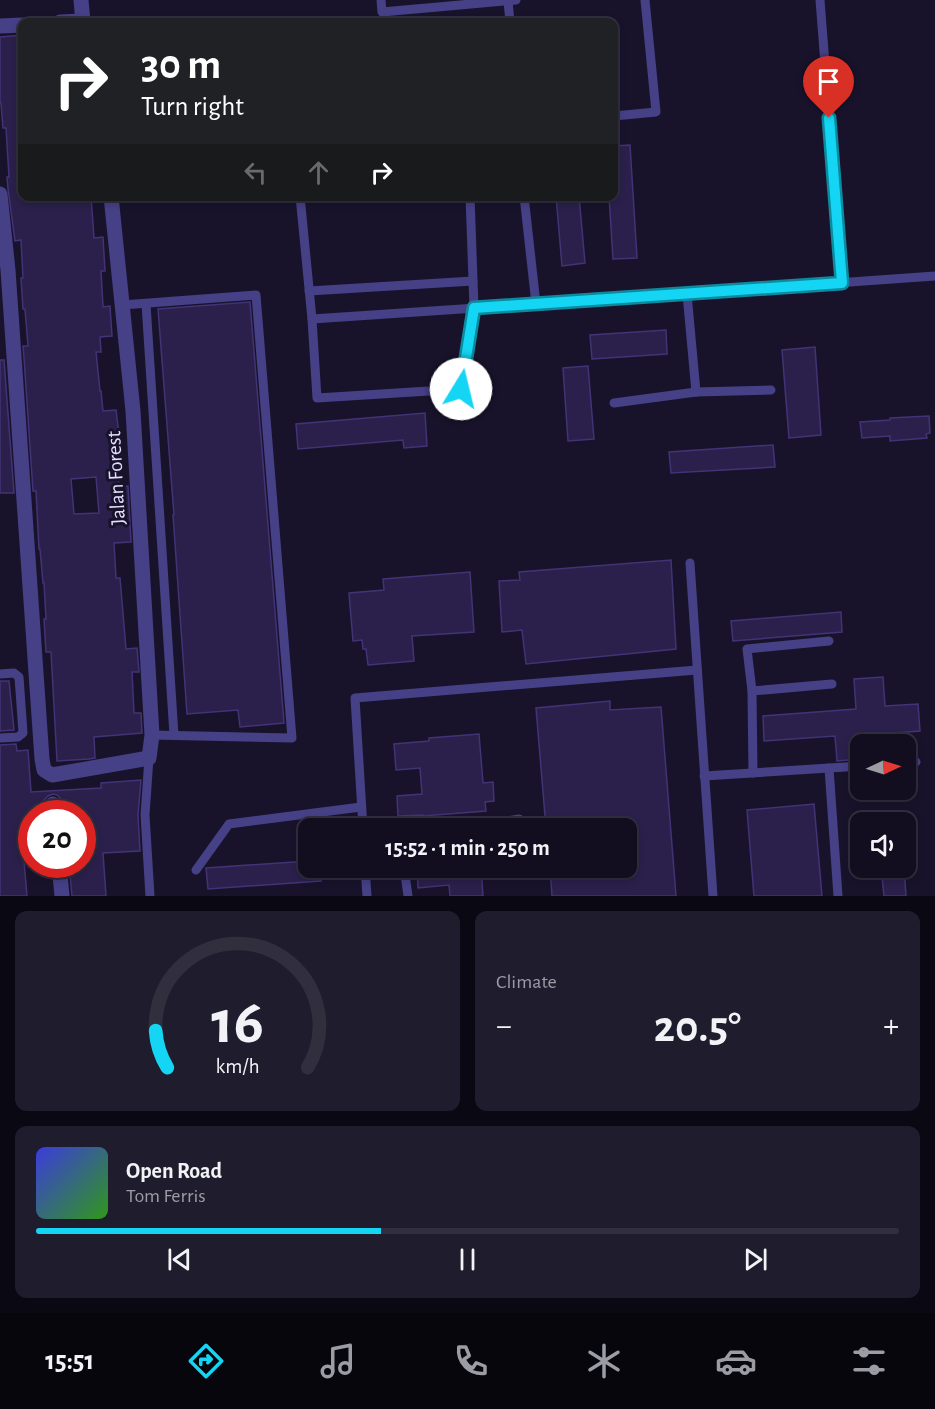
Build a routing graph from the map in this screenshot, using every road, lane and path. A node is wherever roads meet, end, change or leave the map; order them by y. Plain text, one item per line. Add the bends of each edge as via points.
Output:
1 (81, 0) edge
2 (381, 0) edge
3 (516, 0) edge
4 (645, 0) edge
5 (820, 0) edge
6 (508, 1) edge
7 (82, 18) edge
8 (510, 18) edge
9 (18, 25) edge
10 (0, 26) edge
11 (618, 116) edge
12 (0, 194) edge
13 (112, 201) edge
14 (300, 201) edge
15 (470, 201) edge
16 (525, 201) edge
17 (4, 270) edge
18 (935, 276) edge
19 (473, 281) junction
20 (842, 283) junction
21 (309, 291) junction
22 (687, 294) junction
23 (146, 303) junction
24 (536, 304) junction
25 (122, 305) junction
26 (474, 308) junction
27 (312, 319) junction
28 (771, 390) dead end
29 (696, 392) junction
30 (614, 403) dead end
31 (690, 563) dead end
32 (829, 640) dead end
33 (697, 670) junction
34 (0, 674) edge
35 (832, 684) dead end
36 (752, 691) junction
37 (152, 735) junction
38 (174, 735) junction
39 (0, 738) edge
40 (149, 758) junction
41 (850, 767) edge
42 (829, 768) junction
43 (753, 773) junction
44 (704, 776) junction
45 (361, 807) junction
46 (362, 818) edge
47 (196, 870) dead end
48 (60, 878) edge
49 (366, 878) edge
50 (406, 878) edge
51 (62, 896) edge
52 (150, 896) edge
53 (367, 896) edge
54 (408, 896) edge
55 (713, 896) edge
56 (838, 896) edge

1 - 7 street
2 - 6 lane via 382,12
3 - 6 lane
4 - 11 lane via 656,112
5 - 20 lane
6 - 8 lane
9 - 10 street
12 - 17 street
13 - 25 street, Jalan Forest
14 - 21 lane
15 - 19 lane
16 - 24 lane
17 - 40 street via 44,770 52,775
18 - 20 lane
19 - 21 lane
19 - 26 lane
20 - 22 lane
21 - 27 lane
22 - 24 lane
22 - 29 lane
23 - 25 lane
23 - 38 lane
23 - 38 lane via 256,295 292,738
24 - 26 lane
25 - 37 street, Jalan Forest via 133,411
26 - 27 lane
26 - 27 lane via 461,389 317,399
28 - 29 lane
29 - 30 lane
31 - 33 lane
32 - 36 lane via 747,649
33 - 44 lane
33 - 45 lane via 355,698
34 - 39 lane via 14,673 19,677 23,733
35 - 36 lane
36 - 43 lane
37 - 38 lane
37 - 40 street, Jalan Forest
40 - 52 lane via 145,815
41 - 42 lane
42 - 43 lane
42 - 56 lane
43 - 44 lane
44 - 55 lane
45 - 46 lane
45 - 47 lane via 230,824
48 - 51 street
49 - 53 lane
50 - 54 lane

